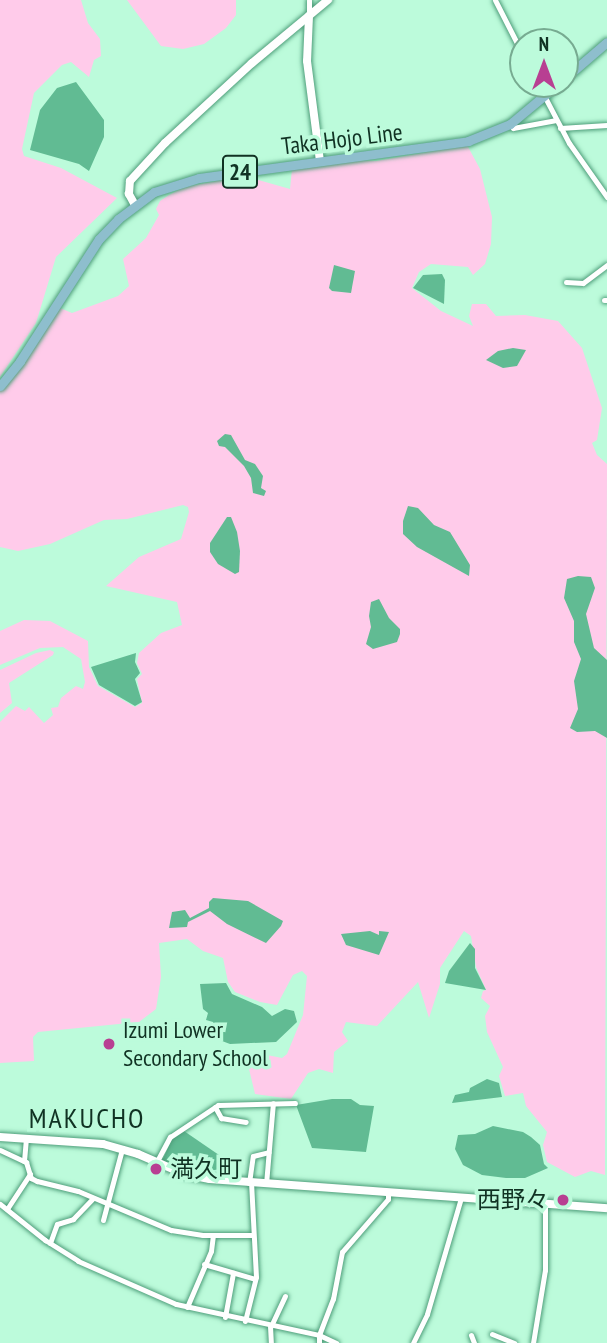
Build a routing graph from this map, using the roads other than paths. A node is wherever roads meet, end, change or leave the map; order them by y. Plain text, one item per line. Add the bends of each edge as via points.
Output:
1 (309, 0) edge
2 (328, 0) edge
3 (495, 0) edge
4 (309, 16) junction
5 (509, 28) edge
6 (607, 41) edge
7 (579, 66) edge
8 (543, 98) edge
9 (545, 98) edge
10 (556, 120) junction
11 (510, 124) junction
12 (607, 125) edge
13 (560, 128) junction
14 (320, 161) junction
15 (607, 197) edge
16 (135, 205) junction
17 (607, 265) edge
18 (566, 282) dead end
19 (0, 386) edge
20 (273, 1103) junction
21 (295, 1103) dead end
22 (215, 1107) junction
23 (246, 1122) dead end
24 (0, 1137) edge
25 (26, 1139) junction
26 (122, 1149) junction
27 (0, 1150) edge
28 (269, 1152) junction
29 (24, 1161) junction
30 (156, 1163) junction
31 (30, 1174) junction
32 (250, 1183) junction
33 (266, 1184) junction
34 (388, 1193) junction
35 (461, 1198) junction
36 (93, 1199) junction
37 (0, 1203) edge
38 (108, 1204) junction
39 (545, 1205) junction
40 (607, 1208) edge
41 (7, 1209) junction
42 (103, 1220) dead end
43 (213, 1235) junction
44 (253, 1235) junction
45 (50, 1243) junction
46 (204, 1264) junction
47 (233, 1273) junction
48 (255, 1279) junction
49 (285, 1296) dead end
50 (187, 1307) junction
51 (225, 1317) junction
52 (245, 1321) junction
53 (271, 1326) junction
54 (492, 1334) dead end
55 (319, 1335) junction
56 (471, 1335) dead end
57 (271, 1343) edge
58 (319, 1343) edge
59 (336, 1343) edge
60 (413, 1343) edge
61 (474, 1343) edge
62 (514, 1343) edge
63 (533, 1343) edge

1 - 4 street
2 - 4 main road
3 - 5 street
4 - 14 main road via 307,61
4 - 16 main road via 164,143 130,181 129,194
6 - 7 main road
8 - 11 main road, Taka Hojo Line / 24
9 - 10 street
10 - 11 street via 513,128
10 - 13 street
11 - 14 main road, Taka Hojo Line / 24 via 449,145
12 - 13 street
13 - 15 street
14 - 16 main road, Taka Hojo Line / 24 via 199,177 154,192
16 - 19 main road, Taka Hojo Line / 24 via 85,257
17 - 18 street via 583,283
20 - 21 street
20 - 22 street
20 - 28 street
22 - 23 street via 221,1118
22 - 30 street via 170,1137
24 - 25 main road
25 - 26 main road via 90,1142
25 - 29 street
26 - 30 main road
26 - 38 street
27 - 29 street
28 - 32 street via 253,1156
28 - 33 street
29 - 31 street
30 - 32 main road via 210,1179
31 - 36 street via 37,1181
31 - 41 street
32 - 33 main road
32 - 44 street
33 - 34 main road
34 - 35 main road
34 - 55 street via 388,1199 342,1252 333,1299
35 - 39 main road
35 - 60 street via 427,1314
36 - 38 street
36 - 45 street via 73,1219 57,1224
37 - 41 street
38 - 42 street
38 - 43 street via 171,1230
39 - 40 main road
39 - 63 street via 545,1270
41 - 45 street
43 - 44 street
43 - 46 street
44 - 48 street
45 - 50 street via 78,1261
46 - 47 street
46 - 50 street
47 - 48 street
47 - 51 street
48 - 52 street
49 - 53 street
50 - 51 street
51 - 52 street
52 - 53 street
53 - 55 street
53 - 57 street
54 - 62 street
55 - 58 street
55 - 59 street
56 - 61 street

